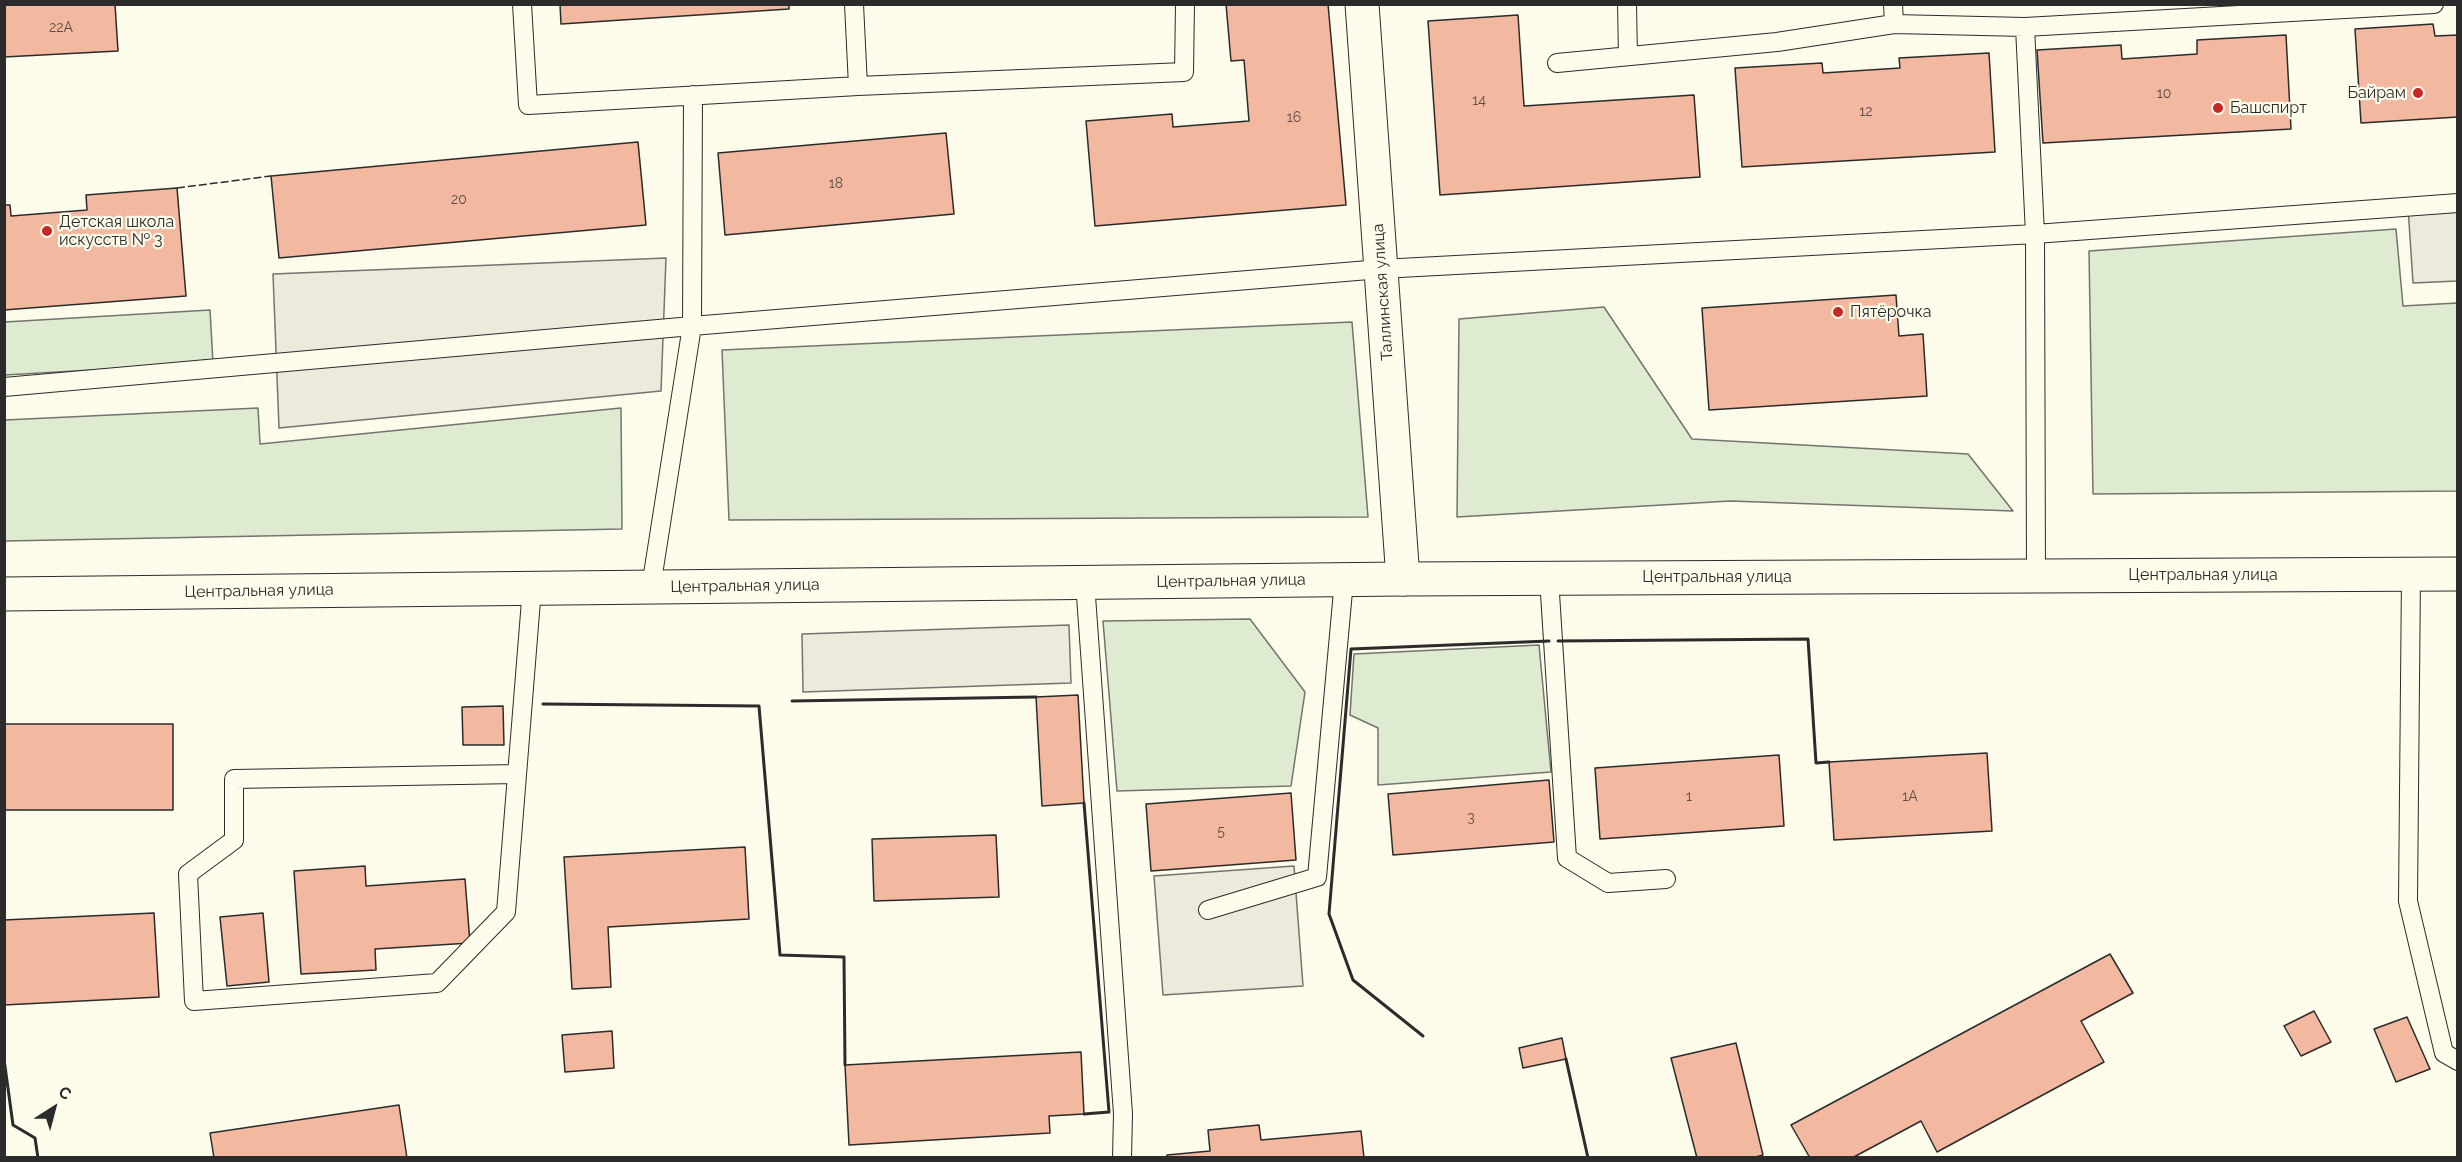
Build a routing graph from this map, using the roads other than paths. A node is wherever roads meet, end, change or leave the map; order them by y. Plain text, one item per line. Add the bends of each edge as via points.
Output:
1 (522, 4) edge
2 (854, 4) edge
3 (1185, 4) edge
4 (1362, 4) edge
5 (1627, 4) edge
6 (1893, 4) edge
7 (2434, 4) edge
8 (1894, 24) junction
9 (2025, 27) junction
10 (1628, 56) junction
11 (1557, 63) dead end
12 (858, 86) junction
13 (693, 95) junction
14 (2457, 203) edge
15 (2034, 234) junction
16 (1381, 269) junction
17 (692, 326) junction
18 (4, 387) edge
19 (2410, 574) junction
20 (2457, 574) edge
21 (2036, 576) junction
22 (1549, 578) junction
23 (1403, 579) junction
24 (1344, 580) junction
25 (1085, 582) junction
26 (651, 587) junction
27 (532, 588) junction
28 (4, 594) edge
29 (517, 774) junction
30 (1666, 879) dead end
31 (1208, 910) dead end
32 (2457, 1061) edge
33 (1122, 1158) edge

1 - 13 lane via 528,105
2 - 12 lane
3 - 12 lane via 1184,72
4 - 16 main road, Таллинская улица
5 - 10 lane
6 - 8 lane
7 - 9 lane
8 - 9 lane
8 - 10 lane via 1777,42
9 - 15 lane
10 - 11 lane
12 - 13 lane
13 - 17 lane
14 - 15 lane
15 - 16 lane
15 - 21 lane
16 - 17 lane
16 - 23 main road, Таллинская улица
17 - 18 lane
17 - 26 lane
19 - 20 main road, Центральная улица
19 - 21 main road, Центральная улица
19 - 32 lane via 2408,901 2444,1053
21 - 22 main road, Центральная улица
22 - 23 main road, Центральная улица
22 - 30 lane via 1567,858 1608,883
23 - 24 main road, Центральная улица
24 - 25 main road, Центральная улица
24 - 31 lane via 1317,877
25 - 26 main road, Центральная улица
25 - 33 lane via 1122,1102
26 - 27 main road, Центральная улица
27 - 28 main road, Центральная улица
27 - 29 lane
29 - 29 lane via 506,912 437,983 194,1001 188,874 234,840 234,779

